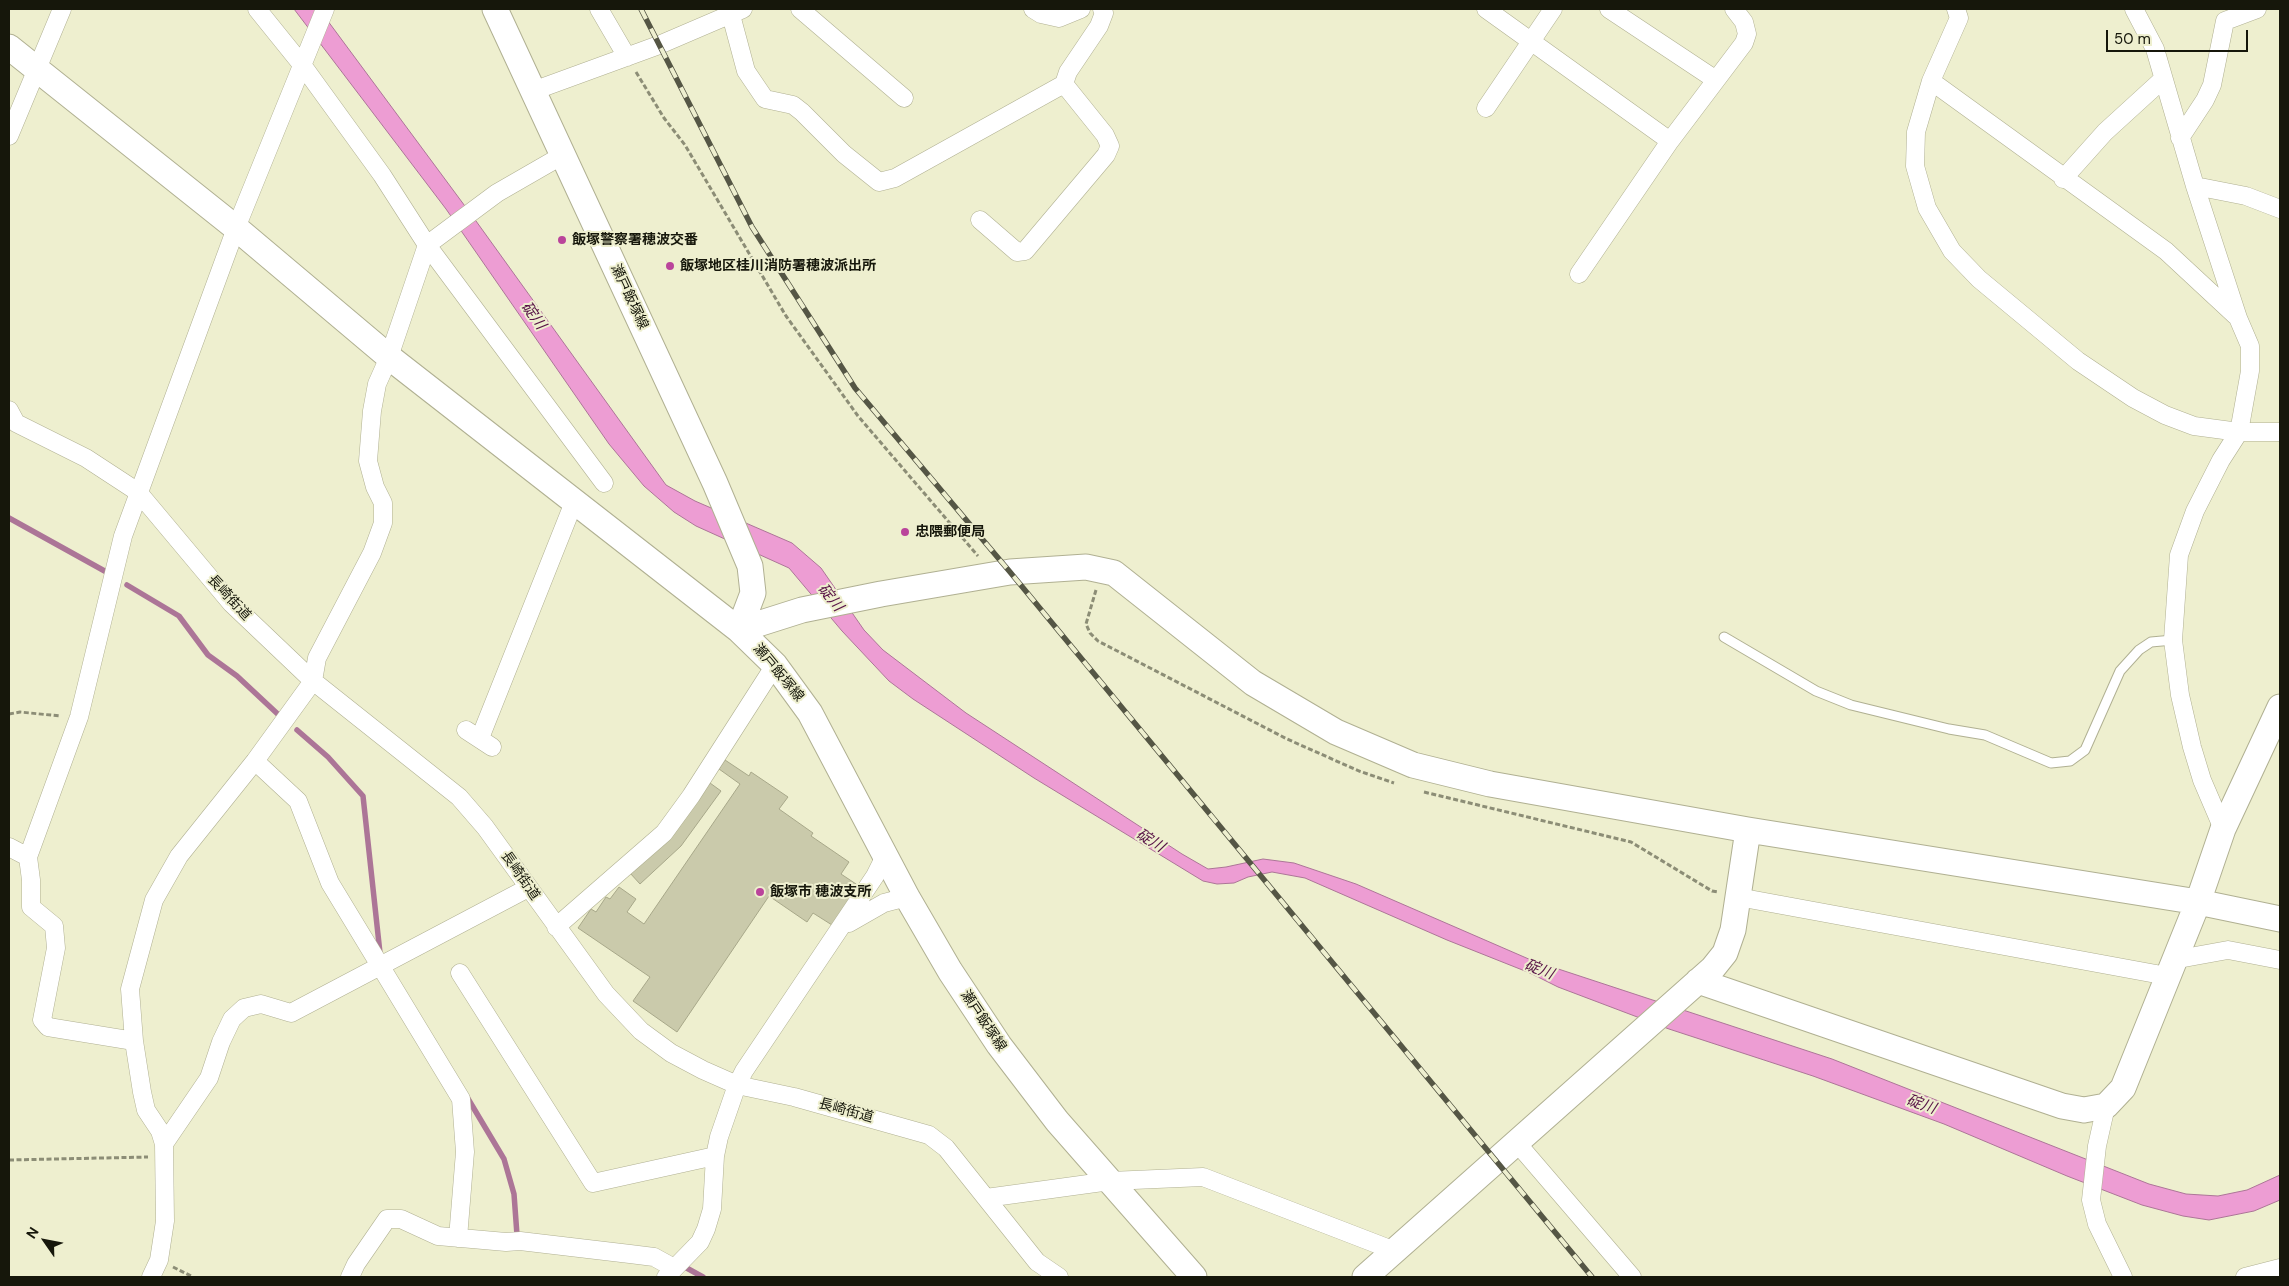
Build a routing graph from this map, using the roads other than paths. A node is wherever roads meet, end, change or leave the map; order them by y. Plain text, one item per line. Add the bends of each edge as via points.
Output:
1 (62, 9) edge
2 (257, 9) edge
3 (325, 9) edge
4 (495, 9) edge
5 (599, 9) edge
6 (800, 9) edge
7 (1034, 9) edge
8 (1081, 9) edge
9 (1102, 9) edge
10 (1486, 9) edge
11 (1553, 9) edge
12 (1609, 9) edge
13 (1734, 9) edge
14 (1956, 9) edge
15 (2134, 9) edge
16 (2258, 9) edge
17 (737, 12) edge
18 (1530, 40) junction
19 (9, 47) edge
20 (627, 57) junction
21 (305, 62) junction
22 (36, 69) junction
23 (1716, 80) junction
24 (2162, 80) junction
25 (1931, 81) junction
26 (1064, 84) junction
27 (533, 91) junction
28 (904, 98) dead end
29 (1486, 108) dead end
30 (9, 136) edge
31 (2180, 138) junction
32 (1670, 141) junction
33 (563, 155) junction
34 (2063, 179) junction
35 (2195, 186) junction
36 (2280, 209) edge
37 (980, 220) dead end
38 (236, 228) junction
39 (430, 243) junction
40 (1579, 274) dead end
41 (2238, 318) junction
42 (389, 357) junction
43 (11, 417) edge
44 (2239, 432) junction
45 (2280, 432) edge
46 (604, 483) dead end
47 (138, 492) junction
48 (574, 502) junction
49 (739, 630) junction
50 (1724, 637) dead end
51 (2173, 640) junction
52 (774, 665) junction
53 (313, 681) junction
54 (2280, 707) edge
55 (479, 738) dead end
56 (255, 762) junction
57 (2223, 829) junction
58 (1748, 830) junction
59 (9, 847) edge
60 (882, 850) junction
61 (28, 857) junction
62 (528, 888) junction
63 (906, 897) junction
64 (1738, 897) junction
65 (2198, 902) junction
66 (2280, 919) edge
67 (556, 927) junction
68 (842, 928) junction
69 (2280, 960) edge
70 (382, 966) junction
71 (2170, 968) junction
72 (460, 973) dead end
73 (1698, 981) junction
74 (134, 1041) junction
75 (737, 1085) junction
76 (2106, 1106) junction
77 (1517, 1143) junction
78 (163, 1150) junction
79 (715, 1156) junction
80 (1110, 1181) junction
81 (986, 1198) junction
82 (458, 1238) junction
83 (1395, 1251) junction
84 (2280, 1268) edge
85 (670, 1273) edge
86 (152, 1277) edge
87 (350, 1277) edge
88 (1059, 1277) edge
89 (1194, 1277) edge
90 (1365, 1277) edge
91 (1632, 1277) edge
92 (2123, 1277) edge
93 (2245, 1277) edge

1 - 22 street
2 - 21 street
3 - 21 street
4 - 27 street, 瀬戸飯塚線
5 - 20 street
6 - 28 street
7 - 8 street via 1059,18
9 - 26 street via 1104,13 1099,26 1068,72
10 - 18 street
11 - 18 street
12 - 23 street
13 - 23 street via 1744,22 1747,34
14 - 25 street via 1959,18
15 - 24 street via 2155,49
16 - 31 street via 2225,21 2212,85
17 - 20 street
17 - 26 street via 746,71 765,99 793,105 879,182 894,178
18 - 29 street
18 - 32 street
19 - 22 street
20 - 27 street
21 - 38 street
21 - 39 street
22 - 30 street
22 - 38 street
23 - 32 street
24 - 31 street
24 - 34 street via 2105,132
25 - 34 street
25 - 44 street via 1916,132 1915,166 1926,208 1952,251 1979,279 2078,361 2133,398 2165,416 2194,426
26 - 37 street via 1105,135 1110,146 1106,155 1026,251 1017,252
27 - 33 street, 瀬戸飯塚線
31 - 35 street
32 - 40 street
33 - 39 street via 497,193
33 - 49 street, 瀬戸飯塚線 via 715,483 750,566 753,593
34 - 41 street via 2166,252
35 - 36 street via 2246,196
35 - 41 street
38 - 42 street
38 - 47 street
39 - 42 street
39 - 46 street
41 - 44 street via 2250,346 2250,371
42 - 48 street
42 - 53 street via 377,384 368,460 383,503 383,523 372,553 317,658
43 - 47 street, 長崎街道 via 86,458
44 - 45 street
44 - 51 street via 2195,511 2179,554
47 - 53 street, 長崎街道 via 231,603
47 - 61 street via 123,536 79,717
48 - 49 street
48 - 55 street
49 - 52 street, 瀬戸飯塚線
49 - 58 street via 802,610 881,594 993,574 1086,566 1114,573 1252,683 1336,732 1413,765 1490,784
50 - 51 lane via 1816,691 1851,706 1986,736 2051,763 2070,761 2085,750 2120,672 2139,650 2151,642
51 - 57 street via 2180,695 2192,747
52 - 60 street, 瀬戸飯塚線 via 810,713
52 - 67 street via 664,833
53 - 56 street
53 - 62 street, 長崎街道 via 460,796
54 - 57 street
56 - 70 street via 298,801 330,883
56 - 74 street via 179,856 154,900 130,989
57 - 65 street
58 - 64 street
58 - 65 street
59 - 61 street
60 - 63 street, 瀬戸飯塚線
60 - 68 street via 882,862 876,876
61 - 74 street via 31,907 54,926 56,948 42,1020 48,1027
62 - 67 street, 長崎街道
62 - 70 street
63 - 68 street via 861,914
63 - 80 street, 瀬戸飯塚線 via 999,1045 1057,1121
64 - 71 street
64 - 73 street via 1733,930 1725,953
65 - 66 street
65 - 71 street
67 - 75 street, 長崎街道 via 606,994 641,1031 671,1053
68 - 75 street
69 - 71 street via 2228,950
70 - 78 street via 291,1013 261,1004 244,1008 232,1019 209,1078
70 - 82 street via 461,1099 465,1152
71 - 76 street via 2123,1088
72 - 79 street via 593,1183
73 - 76 street via 2062,1106 2084,1110
73 - 77 street
74 - 78 street via 146,1110 160,1131
75 - 79 street
75 - 81 street, 長崎街道 via 794,1097 929,1135 946,1148
76 - 92 street via 2097,1146 2091,1200 2097,1224
77 - 83 street
77 - 91 street
78 - 86 street via 165,1221 159,1260
79 - 85 street via 712,1210 706,1228 700,1242
80 - 81 street
80 - 83 street via 1203,1177
80 - 89 street, 瀬戸飯塚線
81 - 88 street, 長崎街道 via 1037,1262
82 - 85 street via 520,1241 630,1254 654,1258
82 - 87 street via 438,1236 401,1219 387,1219
83 - 90 street
84 - 93 street

